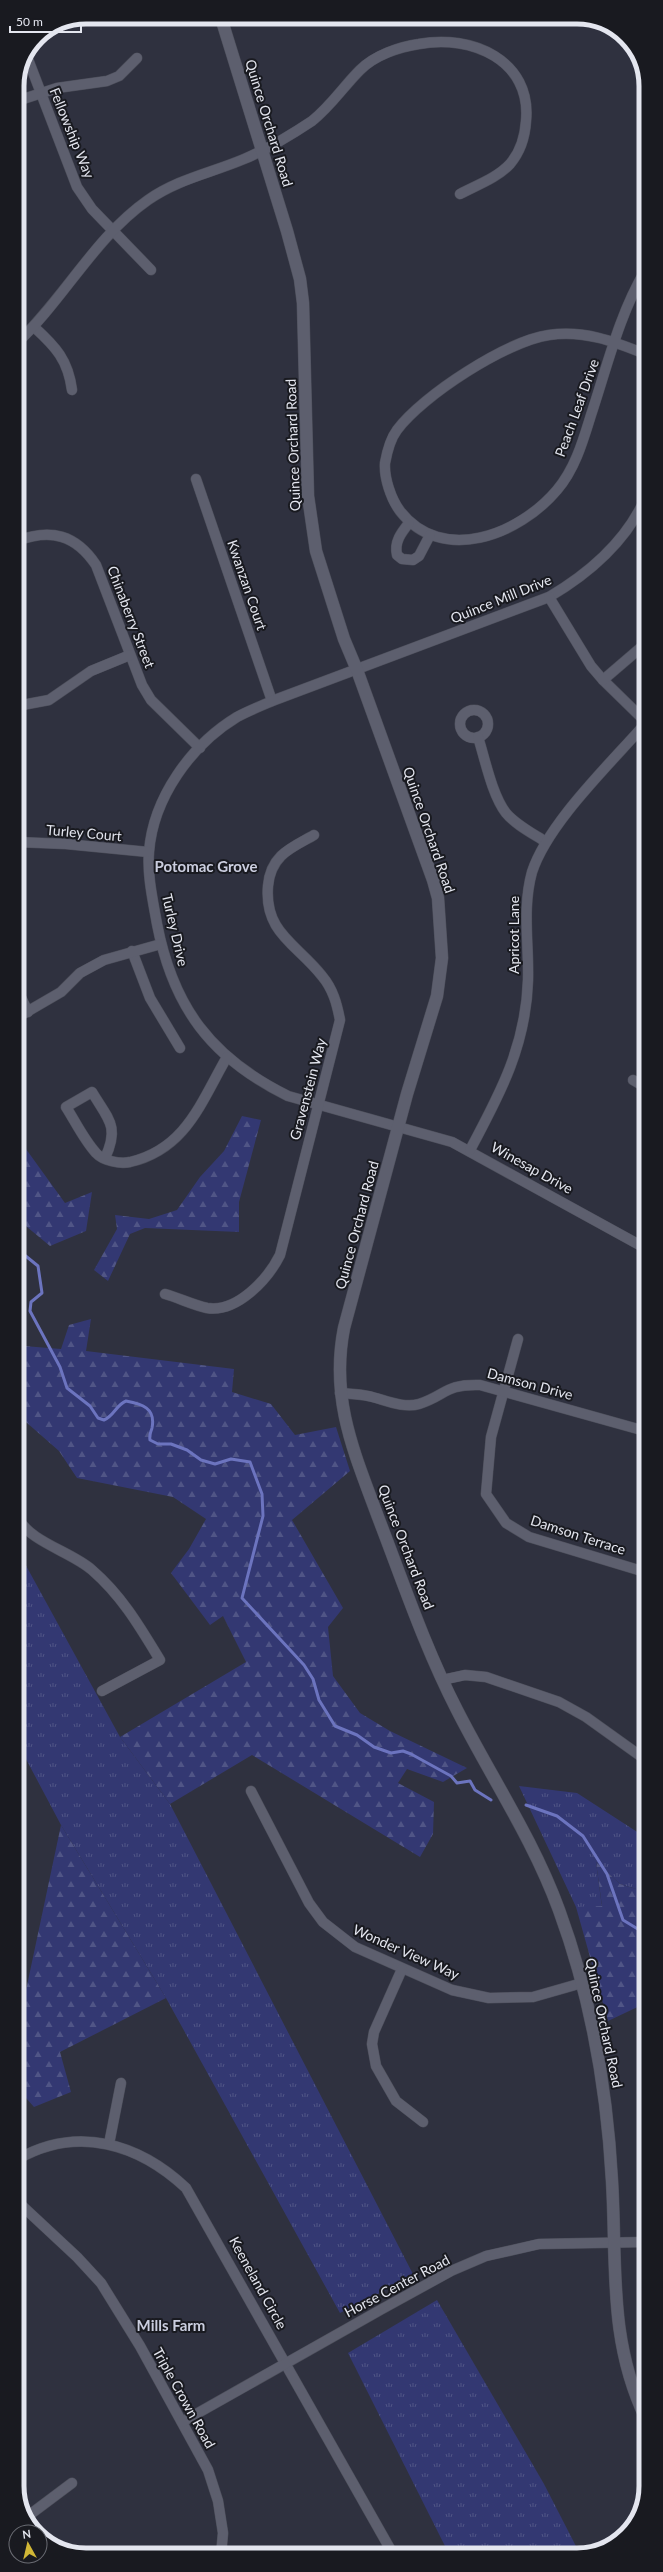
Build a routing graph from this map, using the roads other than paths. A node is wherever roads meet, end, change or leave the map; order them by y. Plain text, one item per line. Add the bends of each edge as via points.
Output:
1 (223, 24) edge
2 (137, 58) dead end
3 (29, 62) edge
4 (41, 93) junction
5 (24, 99) edge
6 (262, 149) junction
7 (460, 194) dead end
8 (113, 231) junction
9 (151, 270) dead end
10 (639, 281) edge
11 (34, 327) junction
12 (24, 336) edge
13 (616, 342) junction
14 (639, 352) edge
15 (72, 390) dead end
16 (196, 479) dead end
17 (639, 509) edge
18 (409, 523) junction
19 (430, 535) junction
20 (24, 538) edge
21 (549, 597) junction
22 (639, 649) edge
23 (130, 655) junction
24 (358, 670) junction
25 (603, 680) junction
26 (272, 701) junction
27 (24, 705) edge
28 (639, 715) edge
29 (639, 731) edge
30 (478, 737) dead end
31 (200, 748) junction
32 (314, 835) dead end
33 (24, 842) edge
34 (546, 842) junction
35 (148, 852) junction
36 (161, 944) junction
37 (132, 951) junction
38 (24, 1004) edge
39 (28, 1012) junction
40 (24, 1014) edge
41 (180, 1048) dead end
42 (227, 1057) junction
43 (633, 1080) dead end
44 (639, 1084) edge
45 (319, 1105) junction
46 (399, 1125) junction
47 (470, 1150) junction
48 (105, 1158) junction
49 (639, 1245) edge
50 (166, 1294) dead end
51 (518, 1339) dead end
52 (504, 1390) junction
53 (340, 1393) junction
54 (639, 1429) edge
55 (24, 1526) edge
56 (639, 1570) edge
57 (442, 1680) junction
58 (102, 1691) dead end
59 (639, 1755) edge
60 (251, 1791) dead end
61 (402, 1969) junction
62 (582, 1983) junction
63 (121, 2083) dead end
64 (423, 2122) dead end
65 (110, 2144) junction
66 (24, 2156) edge
67 (24, 2208) edge
68 (615, 2242) junction
69 (639, 2242) edge
70 (287, 2364) junction
71 (639, 2402) edge
72 (182, 2422) junction
73 (72, 2483) dead end
74 (31, 2514) edge
75 (222, 2548) edge
76 (390, 2548) edge

1 - 6 street, Quince Orchard Road
2 - 4 street via 119,76 107,81 57,88
3 - 4 street, Fellowship Way
4 - 5 street
4 - 8 street, Fellowship Way via 78,187 92,208
6 - 7 street via 288,136 329,107 361,69 378,57 398,48 421,43 468,44 499,58 514,72 523,92 527,112 525,134 520,150 509,164 493,177
6 - 8 street via 162,190 134,210
6 - 24 street, Quince Orchard Road via 300,279 303,303 308,496 316,551 344,639
8 - 9 street, Fellowship Way
8 - 11 street
10 - 13 street via 632,292
11 - 12 street
11 - 15 street via 57,348 70,372
13 - 14 street, Peach Leaf Drive
13 - 18 street, Peach Leaf Drive via 599,336 571,334 549,335 519,343 478,364 415,410 396,431 385,465 386,479 396,506
13 - 19 street, Peach Leaf Drive via 580,449 556,490 536,510 519,522 492,534 469,540 441,539
16 - 26 street, Kwanzan Court
17 - 21 street, Quince Mill Drive via 610,549 571,583
18 - 19 street, Peach Leaf Drive
18 - 19 street via 398,540 396,549 397,556 402,559 413,560 419,556
20 - 23 street, Chinaberry Street via 32,535 55,534 77,543 89,554
21 - 24 street, Quince Mill Drive
21 - 25 street via 582,653
22 - 25 street
23 - 27 street via 91,671 49,700
23 - 31 street, Chinaberry Street via 142,685 152,700
24 - 26 street, Turley Drive
24 - 46 street, Quince Orchard Road via 428,865 438,898 442,934 437,996
25 - 28 street
26 - 31 street, Turley Drive via 237,717
29 - 34 street, Apricot Lane via 552,830
30 - 34 street via 499,802 506,813 514,822
31 - 35 street, Turley Drive via 164,796 153,826
32 - 45 street, Gravenstein Way via 282,855 274,864 269,874 267,898 269,912 282,937 322,976 338,1008 338,1033
33 - 35 street, Turley Court
34 - 47 street, Apricot Lane via 533,872 527,899 528,980 521,1037 510,1072
35 - 36 street, Turley Drive via 151,890
36 - 37 street
36 - 42 street, Turley Drive via 169,972 184,1004 204,1033
37 - 39 street via 104,960 80,973 61,992
37 - 41 street via 150,998
38 - 39 street
39 - 40 street
42 - 45 street, Turley Drive via 266,1085 288,1096
42 - 48 street via 188,1126 162,1150 144,1158 122,1163
43 - 44 street
45 - 46 street, Turley Drive
45 - 50 street, Gravenstein Way via 280,1255 263,1281 244,1298 208,1308
46 - 47 street, Winesap Drive
46 - 53 street, Quince Orchard Road via 344,1328 339,1361
47 - 49 street, Winesap Drive
48 - 48 street via 96,1154 66,1107 92,1092 112,1126 112,1143
51 - 52 street, Damson Terrace
52 - 53 street, Damson Drive via 461,1384 450,1387 419,1404 407,1406 366,1395
52 - 54 street, Damson Drive
52 - 56 street, Damson Terrace via 491,1438 486,1494 506,1523 529,1537
53 - 57 street, Quince Orchard Road via 352,1448
55 - 58 street via 91,1569 124,1601 160,1660
57 - 59 street via 465,1675 486,1677 559,1702 586,1717
57 - 62 street, Quince Orchard Road via 533,1847 558,1908
60 - 61 street, Wonder View Way via 309,1903 323,1922 355,1947
61 - 62 street, Wonder View Way via 452,1990 489,1998 533,1997
61 - 64 street via 374,2032 372,2044 376,2066 396,2102
62 - 68 street, Quince Orchard Road via 602,2081
63 - 65 street
65 - 66 street, Keeneland Circle via 84,2141 53,2144
65 - 70 street, Keeneland Circle via 150,2159 166,2169 186,2188
67 - 72 street, Triple Crown Road via 101,2283
68 - 69 street, Horse Center Road
68 - 70 street, Horse Center Road via 539,2244 486,2256 452,2271
68 - 71 street, Quince Orchard Road via 617,2312 622,2349 630,2381
70 - 72 street, Horse Center Road
70 - 76 street, Keeneland Circle
72 - 75 street, Triple Crown Road via 208,2470 218,2501 223,2534
73 - 74 street

